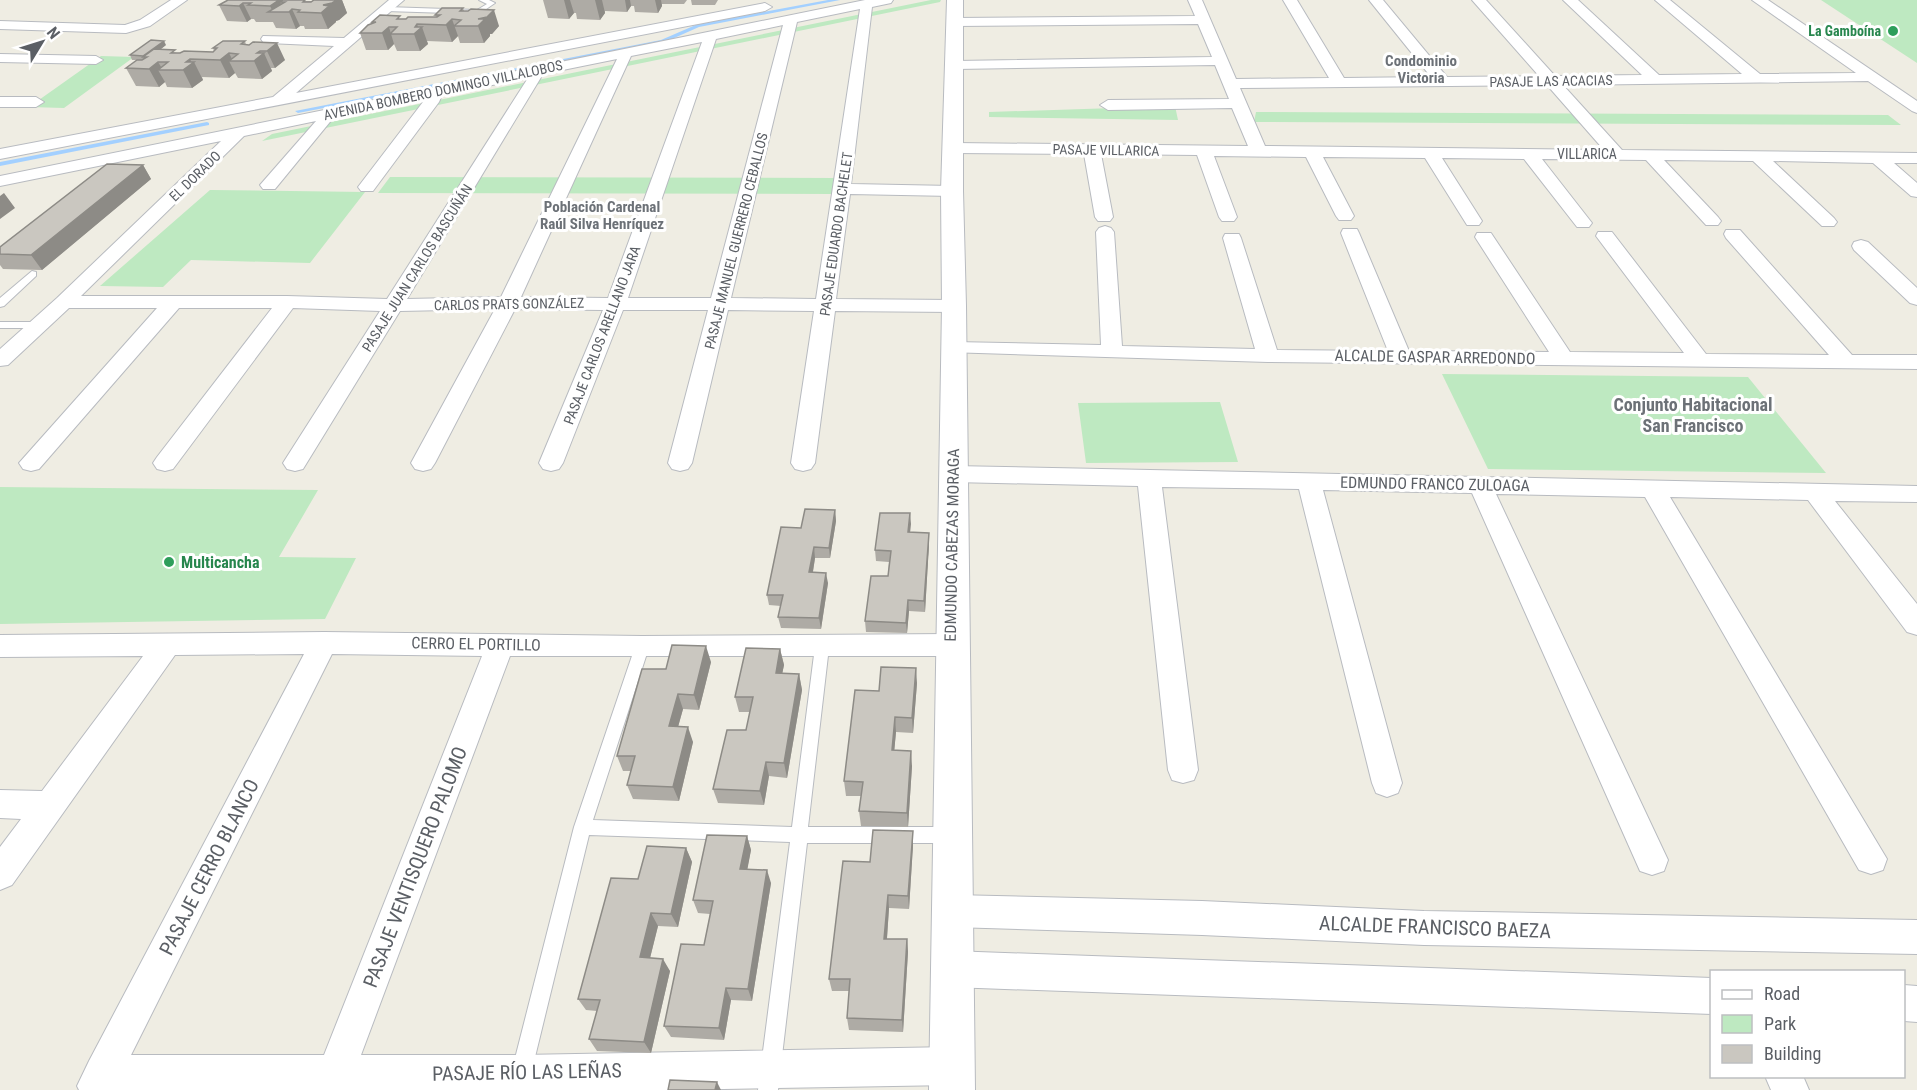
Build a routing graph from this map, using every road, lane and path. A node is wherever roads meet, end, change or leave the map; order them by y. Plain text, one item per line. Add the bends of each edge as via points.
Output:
1 (180, 0) edge
2 (482, 0) edge
3 (886, 0) edge
4 (1195, 0) edge
5 (1290, 0) edge
6 (1376, 0) edge
7 (1479, 0) edge
8 (1569, 0) edge
9 (1662, 0) edge
10 (1760, 0) edge
11 (435, 1) edge
12 (865, 4) junction
13 (391, 5) edge
14 (765, 7) dead end
15 (424, 11) junction
16 (955, 11) edge
17 (789, 20) junction
18 (1203, 20) junction
19 (0, 25) edge
20 (709, 36) junction
21 (268, 39) edge
22 (348, 42) junction
23 (624, 54) junction
24 (0, 58) edge
25 (96, 60) dead end
26 (1221, 61) junction
27 (956, 65) junction
28 (536, 72) junction
29 (1872, 77) junction
30 (1757, 79) junction
31 (1656, 80) junction
32 (1551, 81) junction
33 (1443, 82) junction
34 (1340, 83) junction
35 (1230, 84) junction
36 (435, 92) junction
37 (277, 100) junction
38 (0, 102) edge
39 (36, 102) dead end
40 (1238, 103) junction
41 (1108, 105) dead end
42 (1917, 108) edge
43 (328, 114) junction
44 (239, 132) junction
45 (955, 148) junction
46 (1092, 150) junction
47 (1258, 150) junction
48 (1204, 151) junction
49 (1312, 152) junction
50 (0, 154) edge
51 (1431, 154) junction
52 (1529, 154) junction
53 (1617, 154) junction
54 (1648, 154) junction
55 (1756, 155) junction
56 (1877, 158) junction
57 (1917, 158) edge
58 (0, 181) edge
59 (269, 184) dead end
60 (367, 187) dead end
61 (843, 189) junction
62 (952, 191) junction
63 (1917, 192) edge
64 (1228, 217) dead end
65 (1712, 221) dead end
66 (1828, 222) dead end
67 (1583, 223) dead end
68 (1733, 234) dead end
69 (1605, 236) dead end
70 (1232, 238) dead end
71 (1861, 246) dead end
72 (32, 274) edge
73 (1917, 299) edge
74 (64, 302) junction
75 (172, 302) junction
76 (287, 303) junction
77 (508, 303) junction
78 (616, 303) junction
79 (720, 303) junction
80 (0, 304) edge
81 (826, 304) junction
82 (394, 305) junction
83 (954, 306) junction
84 (0, 325) edge
85 (38, 325) junction
86 (954, 348) junction
87 (1112, 352) junction
88 (1268, 356) junction
89 (1401, 356) junction
90 (1699, 359) junction
91 (0, 360) edge
92 (1565, 360) junction
93 (1846, 361) junction
94 (1917, 362) edge
95 (32, 463) dead end
96 (165, 463) dead end
97 (295, 463) dead end
98 (423, 463) dead end
99 (551, 463) dead end
100 (680, 463) dead end
101 (803, 463) dead end
102 (953, 474) junction
103 (1149, 480) junction
104 (1309, 481) junction
105 (1480, 485) junction
106 (1652, 488) junction
107 (1814, 491) junction
108 (1917, 494) edge
109 (1917, 624) edge
110 (324, 644) junction
111 (501, 644) junction
112 (951, 645) junction
113 (0, 646) edge
114 (166, 646) junction
115 (642, 647) junction
116 (822, 647) junction
117 (1184, 770) dead end
118 (1387, 783) dead end
119 (0, 804) edge
120 (50, 805) junction
121 (582, 827) junction
122 (799, 835) junction
123 (951, 835) junction
124 (1871, 859) dead end
125 (1652, 860) dead end
126 (0, 874) edge
127 (953, 911) junction
128 (1917, 937) edge
129 (951, 969) junction
130 (1710, 996) edge
131 (952, 1078) edge
132 (770, 1079) edge
133 (333, 1081) edge
134 (98, 1082) edge
135 (519, 1082) edge

1 - 19 street via 145,23 126,28
2 - 15 lane via 492,3 479,12
3 - 12 street, AVENIDA BOMBERO DOMINGO VILLALOBOS
4 - 18 street
5 - 34 street
6 - 33 street
7 - 32 street
8 - 31 street
9 - 30 street
10 - 29 street
11 - 15 lane
12 - 17 street, AVENIDA BOMBERO DOMINGO VILLALOBOS
12 - 61 street, PASAJE EDUARDO BACHELET
13 - 15 lane
13 - 22 street, EL DORADO
14 - 37 street, AVENIDA BOMBERO DOMINGO VILLALOBOS
16 - 18 street
16 - 27 street, EDMUNDO CABEZAS MORAGA
17 - 20 street, AVENIDA BOMBERO DOMINGO VILLALOBOS
17 - 79 street, PASAJE MANUEL GUERRERO CEBALLOS
18 - 26 street
20 - 23 street, AVENIDA BOMBERO DOMINGO VILLALOBOS
20 - 78 street, PASAJE CARLOS ARELLANO JARA
21 - 22 street
22 - 37 street, EL DORADO
23 - 28 street, AVENIDA BOMBERO DOMINGO VILLALOBOS
23 - 77 street
24 - 25 street
26 - 27 street
26 - 35 street
27 - 45 street, EDMUNDO CABEZAS MORAGA
28 - 36 street, AVENIDA BOMBERO DOMINGO VILLALOBOS
28 - 82 street, PASAJE JUAN CARLOS BASCUÑÁN
29 - 30 street, PASAJE LAS ACACIAS
29 - 42 street
30 - 31 street, PASAJE LAS ACACIAS
31 - 32 street, PASAJE LAS ACACIAS
32 - 33 street, PASAJE LAS ACACIAS
32 - 53 street
33 - 34 street, PASAJE LAS ACACIAS
34 - 35 street, PASAJE LAS ACACIAS
35 - 40 street
36 - 43 street, AVENIDA BOMBERO DOMINGO VILLALOBOS
36 - 60 street via 434,99
37 - 44 street, EL DORADO
37 - 50 street, AVENIDA BOMBERO DOMINGO VILLALOBOS
38 - 39 street
40 - 41 street
40 - 47 street
43 - 44 street, AVENIDA BOMBERO DOMINGO VILLALOBOS
43 - 59 street
44 - 58 street, AVENIDA BOMBERO DOMINGO VILLALOBOS
44 - 74 street, EL DORADO
45 - 46 street, PASAJE VILLARICA
45 - 62 street, EDMUNDO CABEZAS MORAGA
46 - 48 street, PASAJE VILLARICA
46 - 87 street via 1104,224
47 - 48 street, PASAJE VILLARICA
47 - 49 street, VILLARICA
48 - 64 street
49 - 51 street, VILLARICA
49 - 89 street via 1347,224
51 - 52 street, VILLARICA
51 - 92 street
52 - 53 street, VILLARICA
52 - 67 street
53 - 54 street, VILLARICA
54 - 55 street, VILLARICA
54 - 65 street
55 - 56 street, VILLARICA
55 - 66 street
56 - 57 street, VILLARICA
56 - 63 street
61 - 62 street
61 - 81 street, PASAJE EDUARDO BACHELET
62 - 83 street, EDMUNDO CABEZAS MORAGA
68 - 93 street
69 - 90 street
70 - 88 street
71 - 73 street
72 - 80 lane
74 - 75 street, CARLOS PRATS GONZÁLEZ
74 - 85 street, EL DORADO
75 - 76 street, CARLOS PRATS GONZÁLEZ
75 - 95 street
76 - 82 street, CARLOS PRATS GONZÁLEZ
76 - 96 street
77 - 78 street, CARLOS PRATS GONZÁLEZ
77 - 82 street, CARLOS PRATS GONZÁLEZ
77 - 98 street
78 - 79 street, CARLOS PRATS GONZÁLEZ
78 - 99 street, PASAJE CARLOS ARELLANO JARA
79 - 81 street, CARLOS PRATS GONZÁLEZ
79 - 100 street, PASAJE MANUEL GUERRERO CEBALLOS
81 - 83 street, CARLOS PRATS GONZÁLEZ
81 - 101 street, PASAJE EDUARDO BACHELET
82 - 97 street, PASAJE JUAN CARLOS BASCUÑÁN
83 - 86 street, EDMUNDO CABEZAS MORAGA
84 - 85 lane
85 - 91 street, EL DORADO
86 - 87 street, ALCALDE GASPAR ARREDONDO
86 - 102 street, EDMUNDO CABEZAS MORAGA
87 - 88 street, ALCALDE GASPAR ARREDONDO
88 - 89 street, ALCALDE GASPAR ARREDONDO
89 - 92 street, ALCALDE GASPAR ARREDONDO
90 - 92 street, ALCALDE GASPAR ARREDONDO
90 - 93 street, ALCALDE GASPAR ARREDONDO
93 - 94 street, ALCALDE GASPAR ARREDONDO
102 - 103 street, EDMUNDO FRANCO ZULOAGA
102 - 112 street, EDMUNDO CABEZAS MORAGA
103 - 104 street, EDMUNDO FRANCO ZULOAGA
103 - 117 street
104 - 105 street, EDMUNDO FRANCO ZULOAGA
104 - 118 street
105 - 106 street, EDMUNDO FRANCO ZULOAGA
105 - 125 street
106 - 107 street, EDMUNDO FRANCO ZULOAGA
106 - 124 street
107 - 108 street, EDMUNDO FRANCO ZULOAGA
107 - 109 street
110 - 111 street, CERRO EL PORTILLO
110 - 114 street, CERRO EL PORTILLO
110 - 134 street, PASAJE CERRO BLANCO
111 - 115 street, CERRO EL PORTILLO
111 - 133 street, PASAJE VENTISQUERO PALOMO
112 - 116 street, CERRO EL PORTILLO
112 - 123 street, EDMUNDO CABEZAS MORAGA
113 - 114 street, CERRO EL PORTILLO
114 - 120 street
115 - 116 street, CERRO EL PORTILLO
115 - 121 lane
116 - 122 lane
119 - 120 street
120 - 126 street
121 - 122 lane
121 - 135 lane
122 - 123 lane
122 - 132 lane
123 - 127 street, EDMUNDO CABEZAS MORAGA
127 - 128 street, ALCALDE FRANCISCO BAEZA via 1424,928
127 - 129 street, EDMUNDO CABEZAS MORAGA
129 - 130 street
129 - 131 street, EDMUNDO CABEZAS MORAGA
131 - 132 street, PASAJE RÍO LAS LEÑAS
132 - 135 street, PASAJE RÍO LAS LEÑAS
133 - 134 street, PASAJE RÍO LAS LEÑAS
133 - 135 street, PASAJE RÍO LAS LEÑAS

